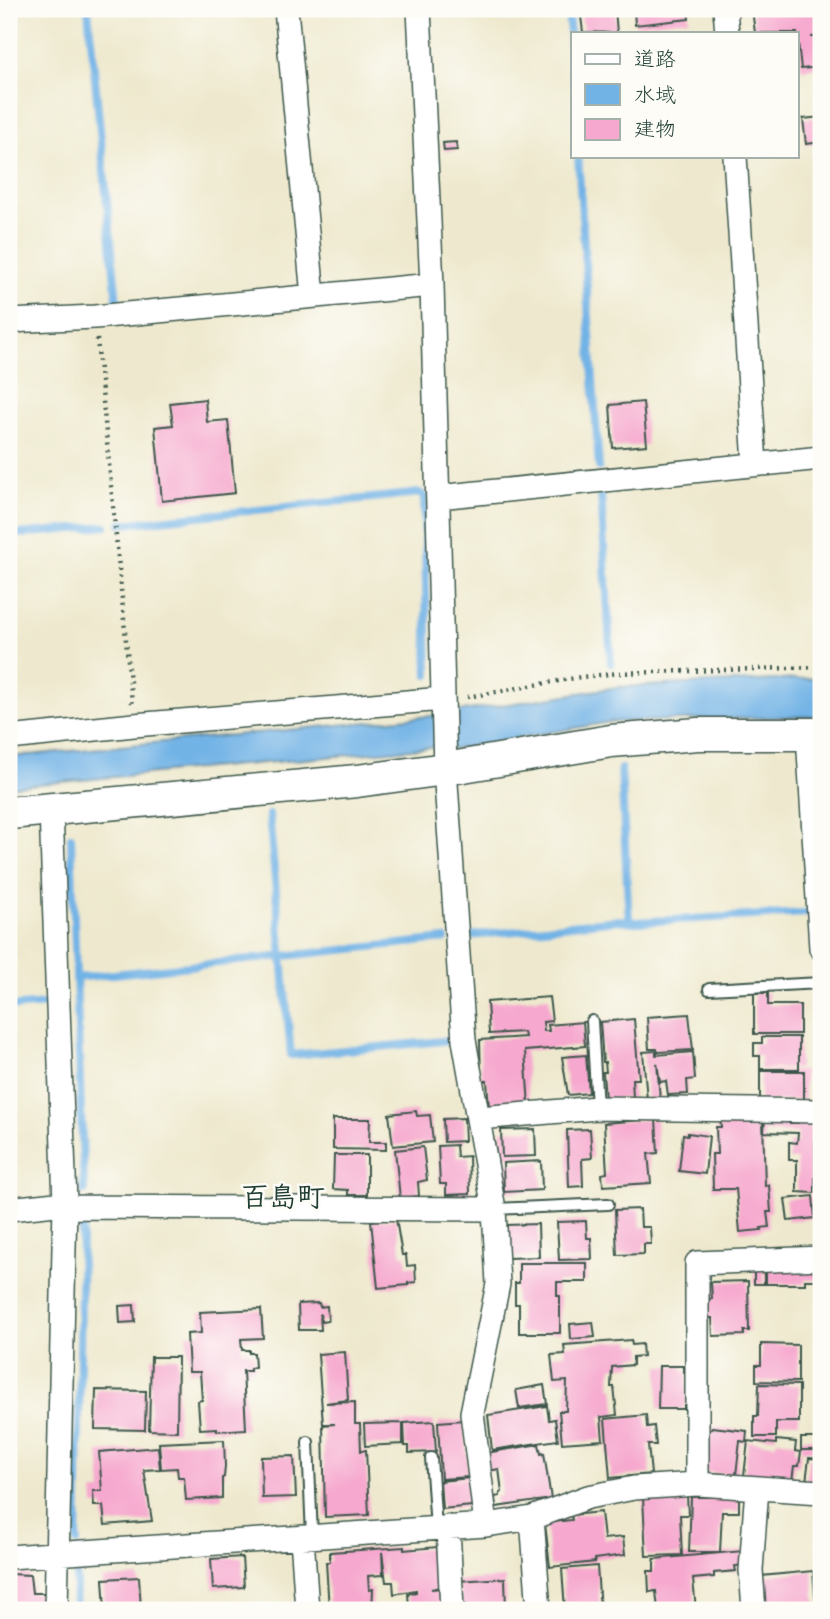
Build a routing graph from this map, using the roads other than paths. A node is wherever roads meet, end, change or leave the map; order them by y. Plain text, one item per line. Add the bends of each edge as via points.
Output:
1 (286, 9) edge
2 (419, 9) edge
3 (725, 9) edge
4 (727, 32) edge
5 (735, 158) edge
6 (432, 285) junction
7 (313, 296) junction
8 (9, 321) edge
9 (821, 458) edge
10 (755, 464) junction
11 (438, 496) junction
12 (443, 704) junction
13 (814, 734) edge
14 (9, 738) edge
15 (445, 761) junction
16 (51, 809) junction
17 (9, 813) edge
18 (821, 948) edge
19 (821, 983) edge
20 (709, 989) dead end
21 (592, 1021) dead end
22 (597, 1108) junction
23 (821, 1111) edge
24 (479, 1118) junction
25 (608, 1204) dead end
26 (65, 1205) junction
27 (9, 1209) edge
28 (494, 1209) junction
29 (821, 1258) edge
30 (308, 1441) dead end
31 (430, 1458) dead end
32 (697, 1484) junction
33 (757, 1488) junction
34 (821, 1492) edge
35 (532, 1518) junction
36 (486, 1525) junction
37 (442, 1527) junction
38 (307, 1537) junction
39 (58, 1554) junction
40 (9, 1557) edge
41 (56, 1610) edge
42 (307, 1610) edge
43 (452, 1610) edge
44 (539, 1610) edge
45 (754, 1610) edge

1 - 7 street
2 - 6 street
3 - 4 street
5 - 10 street
6 - 7 street
6 - 11 street
7 - 8 street
9 - 10 street
10 - 11 street
11 - 12 street
12 - 14 street
12 - 15 street
13 - 15 street via 698,734
13 - 18 street
15 - 16 street via 357,781
15 - 24 street via 464,1040
16 - 17 street
16 - 26 street
19 - 20 lane
21 - 22 lane
22 - 23 street
22 - 24 street
24 - 28 street
25 - 28 lane
26 - 27 street
26 - 28 street
26 - 39 street
28 - 36 street via 498,1284 472,1413
29 - 32 street via 697,1263
30 - 38 lane
31 - 37 lane
32 - 33 street
32 - 35 street via 588,1497
33 - 34 street
33 - 45 street via 751,1570
35 - 36 street
35 - 44 street
36 - 37 street
37 - 38 street
37 - 43 street
38 - 39 street
38 - 42 street
39 - 40 street
39 - 41 street

